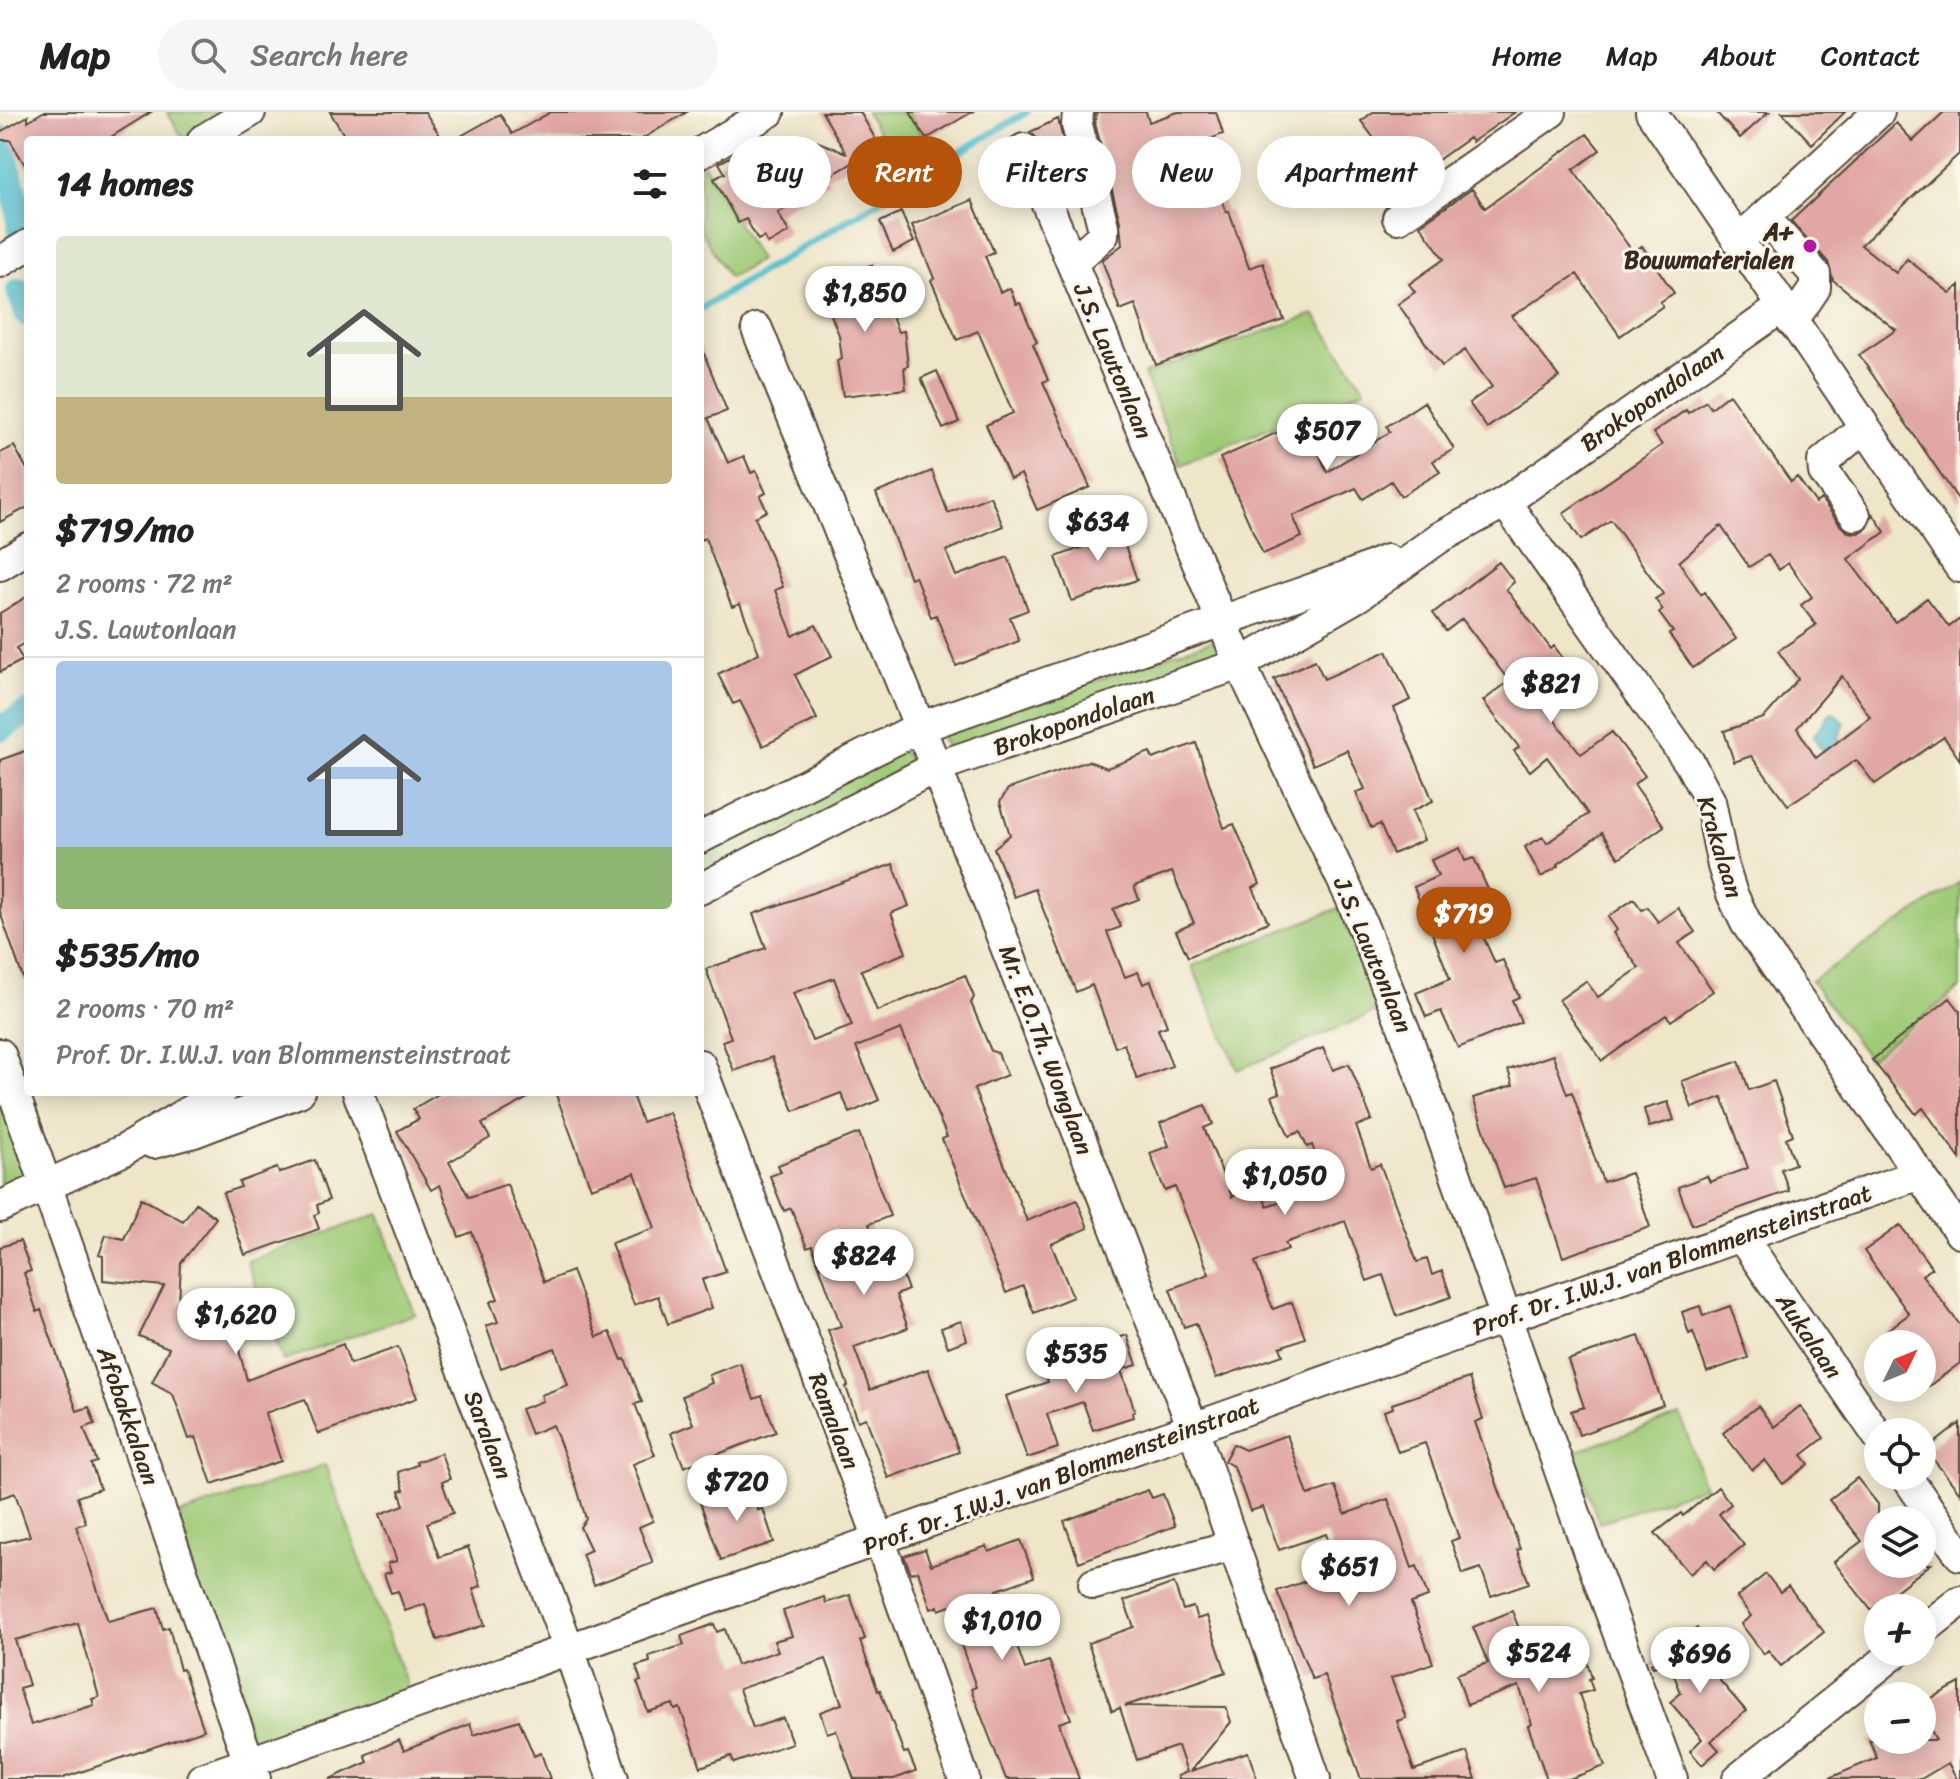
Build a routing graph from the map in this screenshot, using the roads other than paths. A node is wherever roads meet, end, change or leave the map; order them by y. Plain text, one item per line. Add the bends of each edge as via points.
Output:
1 (250, 112) edge
2 (769, 112) edge
3 (1078, 112) edge
4 (1551, 112) edge
5 (1651, 112) edge
6 (1879, 112) edge
7 (210, 136) edge
8 (1080, 136) edge
9 (704, 151) edge
10 (1049, 208) edge
11 (1100, 208) edge
12 (1764, 217) junction
13 (1398, 218) dead end
14 (1739, 240) junction
15 (24, 247) edge
16 (0, 262) edge
17 (1072, 263) junction
18 (1787, 314) junction
19 (757, 329) dead end
20 (1864, 427) junction
21 (1505, 502) junction
22 (1855, 515) dead end
23 (1439, 538) junction
24 (24, 550) edge
25 (0, 565) edge
26 (1960, 567) edge
27 (1223, 621) junction
28 (1240, 664) junction
29 (918, 728) junction
30 (936, 767) junction
31 (704, 836) edge
32 (704, 887) edge
33 (0, 1054) edge
34 (704, 1076) edge
35 (214, 1096) edge
36 (288, 1096) edge
37 (360, 1096) edge
38 (124, 1150) junction
39 (1920, 1174) junction
40 (47, 1185) junction
41 (0, 1207) edge
42 (1960, 1233) edge
43 (1741, 1236) junction
44 (1507, 1317) junction
45 (1866, 1418) edge
46 (1193, 1428) junction
47 (1916, 1490) edge
48 (880, 1541) junction
49 (1234, 1545) junction
50 (1960, 1555) edge
51 (1094, 1584) dead end
52 (1960, 1601) edge
53 (1936, 1620) edge
54 (569, 1649) junction
55 (1879, 1666) edge
56 (252, 1771) edge
57 (202, 1779) edge
58 (613, 1779) edge
59 (964, 1779) edge
60 (1315, 1779) edge
61 (1672, 1779) edge
62 (1738, 1779) edge

1 - 7 street
2 - 9 street
3 - 8 street
4 - 13 street
5 - 14 street
6 - 12 street
10 - 17 street, J.S. Lawtonlaan
11 - 17 street via 1103,235
12 - 14 street
12 - 18 street via 1815,274 1815,288
14 - 18 street
15 - 16 street
17 - 27 street, J.S. Lawtonlaan
18 - 20 street
18 - 21 street, Brokopondolaan
19 - 29 street, Mr. E.O.Th. Wonglaan
20 - 22 street via 1823,462 1824,472
20 - 26 street
21 - 23 street, Brokopondolaan
21 - 39 street, Krakalaan via 1689,762 1710,801 1723,866 1746,923
23 - 27 street, Brokopondolaan
23 - 28 street, Brokopondolaan via 1358,596
24 - 25 street
27 - 28 street, J.S. Lawtonlaan
27 - 29 street, Brokopondolaan
28 - 30 street, Brokopondolaan
28 - 44 street, J.S. Lawtonlaan via 1374,954
29 - 30 street, Mr. E.O.Th. Wonglaan
29 - 31 street, Brokopondolaan
30 - 32 street, Brokopondolaan
30 - 46 street, Mr. E.O.Th. Wonglaan
33 - 40 street, Afobakkalaan
34 - 48 street, Ramalaan
35 - 38 street
36 - 38 street via 194,1132
37 - 54 street, Saralaan
38 - 40 street
39 - 42 street, Krakalaan
39 - 43 street, Prof. Dr. I.W.J. van Blommensteinstraat
40 - 41 street
40 - 56 street, Afobakkalaan
43 - 44 street, Prof. Dr. I.W.J. van Blommensteinstraat
43 - 45 street, Aukalaan
44 - 46 street, Prof. Dr. I.W.J. van Blommensteinstraat
44 - 61 street, J.S. Lawtonlaan
46 - 48 street, Prof. Dr. I.W.J. van Blommensteinstraat
46 - 49 street, Mr. E.O.Th. Wonglaan
47 - 50 street
48 - 54 street, Prof. Dr. I.W.J. van Blommensteinstraat
48 - 59 street, Ramalaan
49 - 51 street
49 - 60 street, Mr. E.O.Th. Wonglaan
52 - 53 street
54 - 56 street, Prof. Dr. I.W.J. van Blommensteinstraat
54 - 58 street, Saralaan
55 - 62 street
56 - 57 street, Prof. Dr. I.W.J. van Blommensteinstraat

